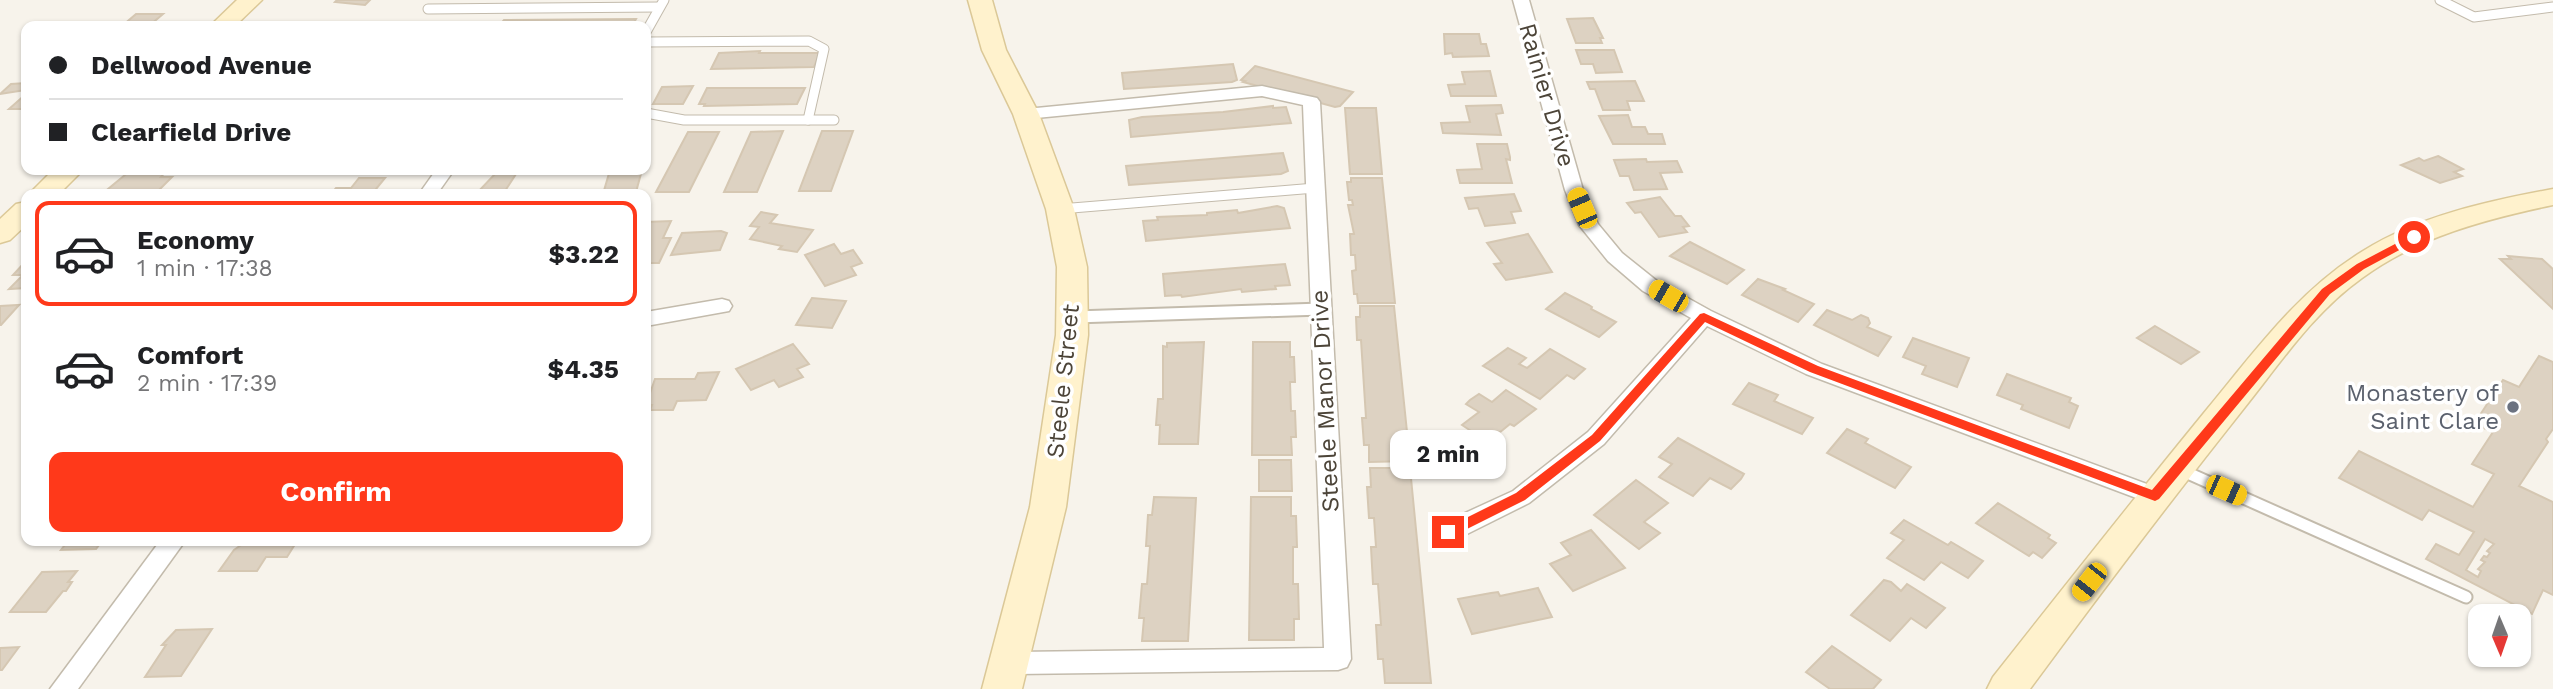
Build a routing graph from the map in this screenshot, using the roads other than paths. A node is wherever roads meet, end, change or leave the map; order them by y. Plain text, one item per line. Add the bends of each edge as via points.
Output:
1 (250, 0) edge
2 (980, 0) edge
3 (1521, 0) edge
4 (2440, 0) edge
5 (662, 4) edge
6 (2553, 7) edge
7 (428, 9) dead end
8 (227, 21) edge
9 (651, 23) edge
10 (651, 42) edge
11 (651, 114) edge
12 (1026, 114) junction
13 (808, 120) junction
14 (834, 120) dead end
15 (64, 175) edge
16 (1315, 188) junction
17 (48, 189) edge
18 (2553, 197) edge
19 (1060, 209) junction
20 (21, 215) edge
21 (0, 234) edge
22 (722, 306) dead end
23 (1321, 309) junction
24 (1704, 316) junction
25 (1073, 317) junction
26 (651, 318) edge
27 (2177, 468) junction
28 (2155, 496) junction
29 (1448, 532) dead end
30 (169, 546) edge
31 (2466, 597) dead end
32 (1006, 676) edge
33 (62, 689) edge
34 (2007, 689) edge

1 - 8 street
2 - 12 street, Steele Street via 994,50
3 - 24 street, Rainier Drive via 1574,190 1589,225 1615,257 1650,286
4 - 6 lane via 2474,17
5 - 7 lane
5 - 9 lane
10 - 13 lane via 809,41 824,49
11 - 13 lane via 684,120
12 - 16 street, Steele Manor Drive via 1262,91 1311,102
12 - 19 street, Steele Street
13 - 14 lane
15 - 17 street
16 - 19 lane
16 - 23 street, Steele Manor Drive
18 - 27 street via 2470,215 2431,230 2397,245 2326,291
19 - 25 street, Steele Street via 1072,267
20 - 21 street
22 - 26 street
23 - 25 lane
23 - 32 street, Steele Manor Drive via 1338,659
24 - 28 street, Rainier Drive via 1814,369
24 - 29 street via 1596,438 1521,497
25 - 32 street, Steele Street via 1048,507
27 - 28 street
27 - 31 lane
28 - 34 street
30 - 33 street

